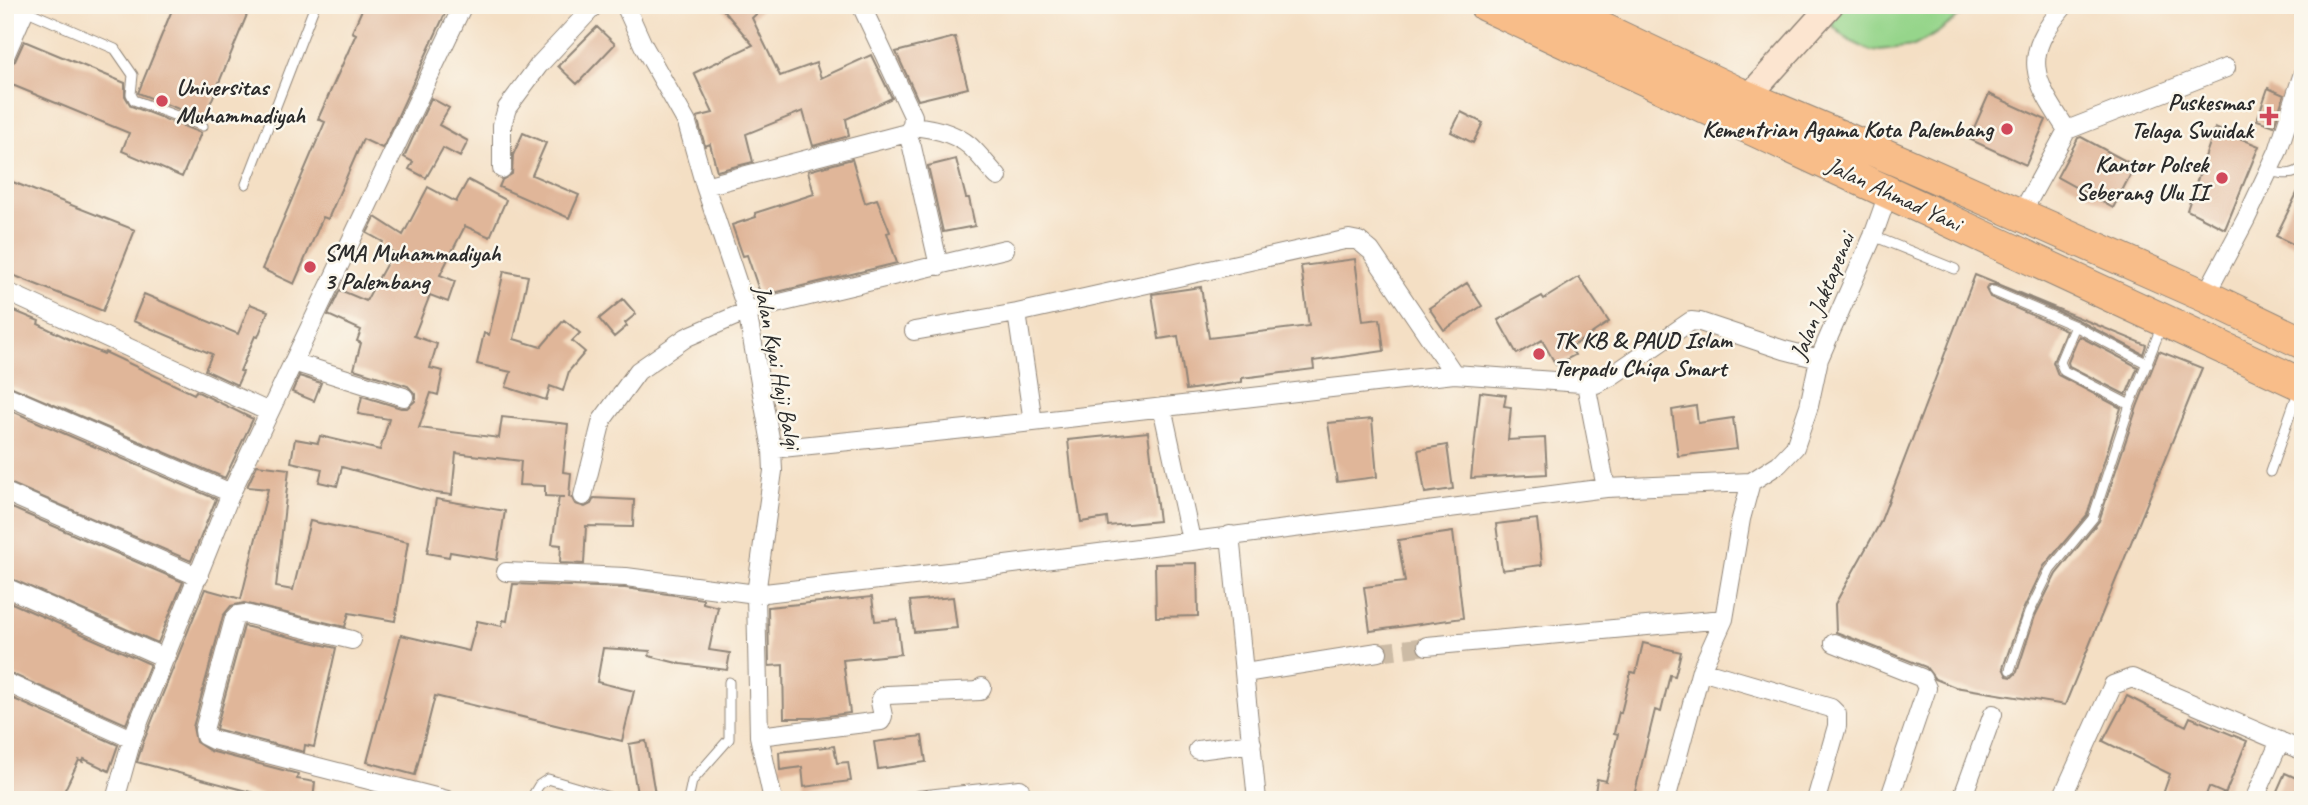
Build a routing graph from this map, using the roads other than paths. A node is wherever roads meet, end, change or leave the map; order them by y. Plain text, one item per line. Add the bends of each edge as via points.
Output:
1 (315, 5) edge
2 (463, 5) edge
3 (595, 5) edge
4 (625, 5) edge
5 (861, 5) edge
6 (1485, 5) edge
7 (1552, 5) edge
8 (1831, 5) edge
9 (2065, 5) edge
10 (2290, 5) edge
11 (26, 8) edge
12 (2303, 12) edge
13 (10, 29) edge
14 (5, 56) edge
15 (2226, 68) dead end
16 (2303, 73) edge
17 (2298, 105) edge
18 (1741, 108) junction
19 (203, 126) dead end
20 (909, 129) junction
21 (2067, 130) junction
22 (2303, 167) edge
23 (502, 169) dead end
24 (2269, 171) junction
25 (998, 177) dead end
26 (246, 184) dead end
27 (705, 186) junction
28 (1889, 191) junction
29 (2020, 216) junction
30 (1873, 236) junction
31 (1005, 249) dead end
32 (939, 266) junction
33 (1955, 269) dead end
34 (5, 291) edge
35 (1993, 291) dead end
36 (2204, 296) junction
37 (747, 311) junction
38 (1017, 313) junction
39 (2164, 320) junction
40 (2075, 326) junction
41 (914, 331) dead end
42 (2303, 343) edge
43 (1819, 359) junction
44 (293, 362) junction
45 (2148, 364) junction
46 (1454, 374) junction
47 (1586, 384) junction
48 (2302, 384) edge
49 (5, 395) edge
50 (404, 397) dead end
51 (2130, 405) junction
52 (1162, 407) junction
53 (269, 412) junction
54 (1033, 422) junction
55 (772, 449) junction
56 (2270, 472) dead end
57 (1751, 482) junction
58 (1606, 488) junction
59 (5, 492) edge
60 (231, 493) junction
61 (583, 496) dead end
62 (1230, 535) junction
63 (1191, 540) junction
64 (506, 572) dead end
65 (199, 577) junction
66 (5, 587) edge
67 (756, 594) junction
68 (1724, 619) junction
69 (352, 640) dead end
70 (1834, 643) dead end
71 (1427, 646) tunnel mouth
72 (1378, 652) tunnel mouth
73 (165, 658) junction
74 (1701, 670) junction
75 (2010, 670) dead end
76 (1245, 673) junction
77 (5, 682) edge
78 (729, 682) dead end
79 (982, 687) dead end
80 (1993, 714) dead end
81 (760, 736) junction
82 (132, 738) junction
83 (2280, 741) junction
84 (1251, 743) junction
85 (1198, 750) dead end
86 (2303, 751) edge
87 (1020, 789) dead end
88 (115, 800) edge
89 (447, 800) edge
90 (530, 800) edge
91 (619, 800) edge
92 (688, 800) edge
93 (773, 800) edge
94 (918, 800) edge
95 (1257, 800) edge
96 (1666, 800) edge
97 (1816, 800) edge
98 (1889, 800) edge
99 (1964, 800) edge
100 (2060, 800) edge
101 (2254, 800) edge

1 - 26 lane
2 - 44 street
3 - 23 street via 539,65 507,108 502,125
4 - 27 street, Jalan Kyai Haji Balqi via 687,123
5 - 20 street via 912,116
6 - 18 highway, Jalan Ahmad Yani
7 - 18 highway, Jalan Ahmad Yani via 1738,93
8 - 18 street
9 - 21 street via 2041,36 2037,78
10 - 12 lane
11 - 13 street
11 - 19 lane via 115,49 133,75 134,100
13 - 14 street
15 - 21 street
16 - 17 street
17 - 24 street
18 - 28 highway, Jalan Ahmad Yani
18 - 29 highway, Jalan Ahmad Yani
20 - 25 street via 926,127 961,139
20 - 27 street
20 - 32 street
21 - 29 street
22 - 24 lane via 2288,175
24 - 36 street
27 - 37 street, Jalan Kyai Haji Balqi
28 - 30 street, Jalan Jaktapenai
28 - 39 highway, Jalan Ahmad Yani
29 - 36 highway, Jalan Ahmad Yani
30 - 33 lane
30 - 43 street, Jalan Jaktapenai
31 - 32 street
32 - 37 street
34 - 53 street
35 - 40 lane
36 - 42 highway, Jalan Ahmad Yani
37 - 55 street, Jalan Kyai Haji Balqi
37 - 61 street via 687,337 638,371 602,420
38 - 41 street
38 - 46 street via 1349,239 1371,251
38 - 54 street
39 - 45 lane
39 - 48 highway, Jalan Ahmad Yani
40 - 45 lane
40 - 51 lane via 2060,362 2064,371
43 - 47 street via 1691,321 1604,381
43 - 57 street, Jalan Jaktapenai via 1804,426 1794,447 1779,464
44 - 50 street
44 - 53 street
45 - 51 lane
46 - 47 street
46 - 52 street
47 - 58 street
48 - 56 lane
49 - 60 street
51 - 75 lane via 2093,518 2050,570 2029,613
52 - 54 street
52 - 63 street
53 - 60 street
54 - 55 street
55 - 67 street, Jalan Kyai Haji Balqi
57 - 58 street
57 - 68 street
58 - 62 street
59 - 65 street
60 - 65 street
62 - 63 street
62 - 76 street
63 - 67 street
64 - 67 street via 625,577
65 - 73 street
66 - 73 street
67 - 81 street, Jalan Kyai Haji Balqi
68 - 71 street
68 - 74 street
69 - 89 street via 238,615 205,736
70 - 98 street via 1922,678 1926,685
72 - 76 street
73 - 82 street
74 - 96 street
74 - 97 street via 1830,708 1837,714
76 - 84 street
77 - 82 street
78 - 92 lane via 729,739 692,781
79 - 81 street via 980,691 887,695 880,702 881,721
80 - 99 street
81 - 93 street, Jalan Kyai Haji Balqi
82 - 88 street
83 - 86 street
83 - 100 street via 2132,678 2113,685
83 - 101 street
84 - 85 street
84 - 95 street
87 - 94 street
90 - 91 lane via 548,779

